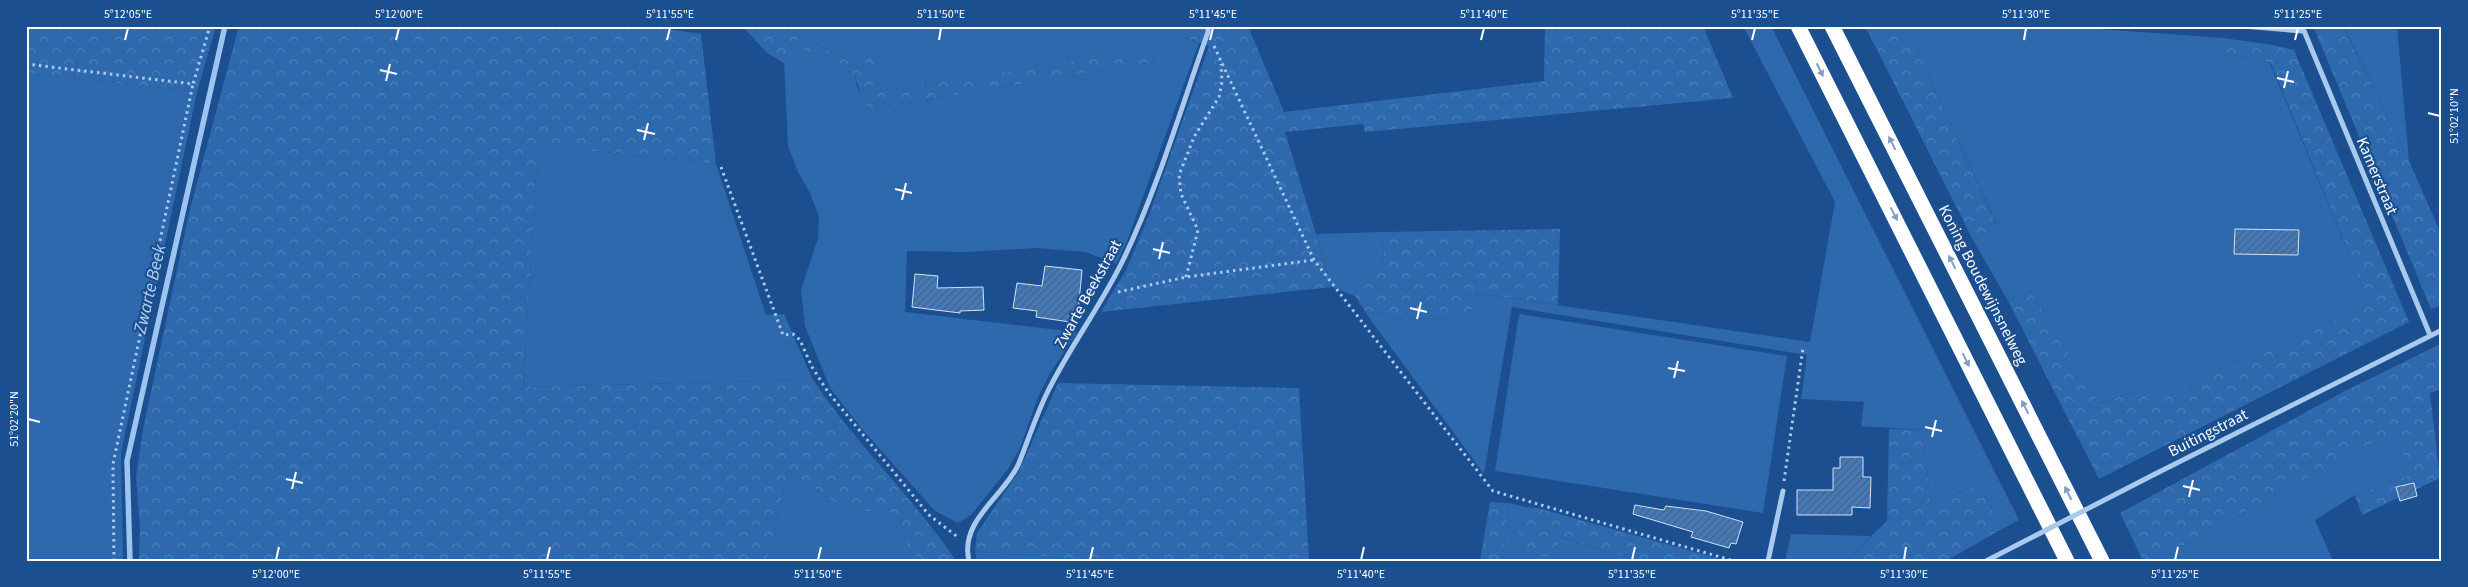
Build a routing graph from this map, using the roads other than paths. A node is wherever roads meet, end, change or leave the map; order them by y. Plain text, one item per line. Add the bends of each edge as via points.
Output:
1 (1798, 26) edge
2 (1832, 26) edge
3 (2243, 26) edge
4 (2302, 28) edge
5 (1208, 29) edge
6 (2442, 330) edge
7 (2430, 335) junction
8 (1782, 491) road end
9 (969, 561) edge
10 (1768, 561) edge
11 (1986, 561) edge
12 (2067, 561) edge
13 (2102, 561) edge

1 -> 12 highway
13 -> 2 highway, Koning Boudewijnsnelweg
3 - 4 street
4 - 7 street, Kamerstraat
5 - 9 street, Zwarte Beekstraat via 1143,214 1106,294 1047,393 1017,467 977,519 968,544
6 - 7 street, Buitingstraat
7 - 11 street, Buitingstraat, bridge
8 - 10 street

